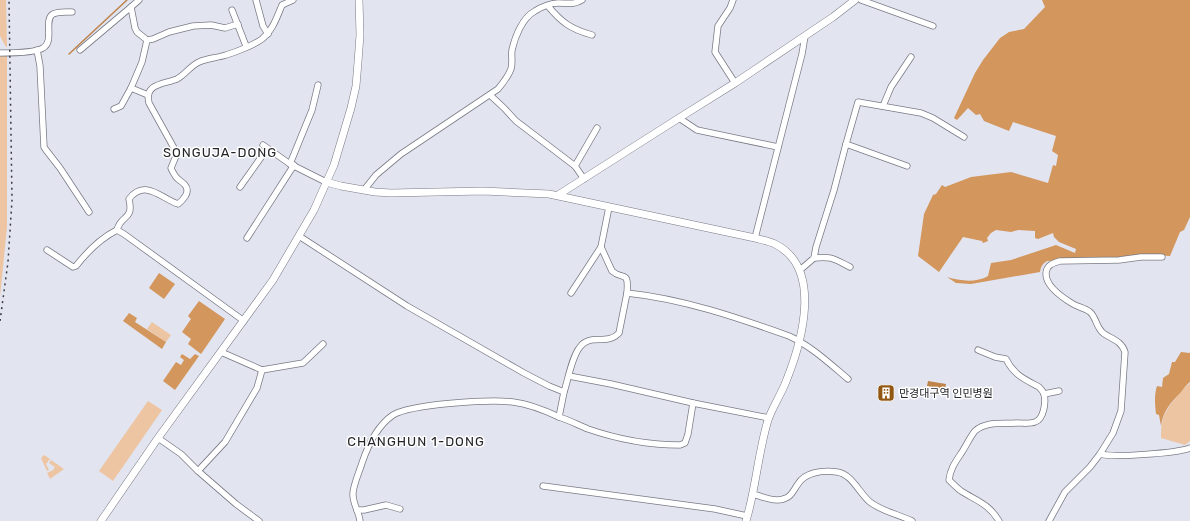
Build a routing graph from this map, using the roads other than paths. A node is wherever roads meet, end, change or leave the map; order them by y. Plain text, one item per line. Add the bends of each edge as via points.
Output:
1 (139, 0) edge
2 (256, 0) edge
3 (293, 0) edge
4 (359, 0) edge
5 (582, 0) edge
6 (733, 0) edge
7 (855, 0) edge
8 (861, 0) edge
9 (553, 3) edge
10 (131, 7) junction
11 (232, 10) dead end
12 (72, 12) dead end
13 (238, 24) junction
14 (933, 26) dead end
15 (268, 34) junction
16 (592, 35) dead end
17 (805, 36) junction
18 (146, 40) junction
19 (246, 46) junction
20 (37, 50) junction
21 (80, 50) dead end
22 (0, 53) edge
23 (911, 57) dead end
24 (735, 83) junction
25 (318, 85) dead end
26 (131, 88) junction
27 (148, 95) junction
28 (490, 95) junction
29 (883, 106) junction
30 (114, 109) dead end
31 (679, 118) junction
32 (597, 128) dead end
33 (964, 137) dead end
34 (846, 144) junction
35 (778, 147) junction
36 (292, 165) junction
37 (575, 166) junction
38 (906, 166) dead end
39 (584, 179) junction
40 (326, 182) junction
41 (578, 183) junction
42 (240, 187) dead end
43 (364, 190) junction
44 (558, 195) junction
45 (575, 199) junction
46 (609, 207) junction
47 (89, 212) dead end
48 (116, 230) junction
49 (299, 236) junction
50 (247, 238) dead end
51 (755, 238) junction
52 (601, 247) junction
53 (47, 250) dead end
54 (1162, 257) dead end
55 (814, 258) junction
56 (850, 267) dead end
57 (800, 270) junction
58 (571, 293) dead end
59 (627, 293) junction
60 (244, 321) junction
61 (800, 341) junction
62 (323, 344) dead end
63 (978, 350) dead end
64 (221, 352) junction
65 (262, 370) junction
66 (570, 376) junction
67 (848, 379) dead end
68 (1059, 391) dead end
69 (564, 392) junction
70 (1044, 394) junction
71 (693, 403) junction
72 (559, 417) junction
73 (769, 418) junction
74 (158, 438) junction
75 (1190, 448) edge
76 (1100, 454) junction
77 (198, 471) junction
78 (543, 486) dead end
79 (753, 494) junction
80 (400, 509) dead end
81 (357, 510) junction
82 (746, 519) edge
83 (901, 519) edge
84 (101, 521) edge
85 (259, 521) edge
86 (360, 521) edge
87 (912, 521) edge
88 (999, 521) edge
89 (1049, 521) edge

1 - 10 street
2 - 15 street via 263,26
3 - 15 street via 282,5
4 - 40 street via 360,41 356,86 343,138
5 - 9 street via 569,4
6 - 24 street via 718,26 715,52
7 - 17 street
8 - 14 street
9 - 16 street via 555,15 569,26
9 - 28 street via 534,11 526,19 515,39 511,67 505,81
10 - 18 street via 135,28
10 - 21 street
11 - 13 street
12 - 20 street via 60,12 50,16 47,45
13 - 18 street via 225,28 193,26
13 - 19 street
15 - 19 street
17 - 24 street
17 - 35 street
18 - 26 street via 142,62
19 - 27 street via 226,55 200,61 175,80 155,86
20 - 22 street
20 - 47 street via 44,147
23 - 29 street via 891,87
24 - 31 street
25 - 36 street via 312,110
26 - 27 street
26 - 30 street via 121,106
27 - 48 street via 149,103 174,148 176,156 170,168 188,189 187,194 178,204 153,191 142,190 132,195 129,199 131,210
28 - 37 street via 516,122
28 - 43 street via 401,154 376,175
29 - 33 street via 921,113
29 - 34 street via 858,102
31 - 35 street via 697,130
31 - 39 street
32 - 37 street
34 - 38 street
34 - 55 street
35 - 51 street
36 - 40 street
36 - 42 street via 265,147
36 - 50 street
37 - 39 street
39 - 41 street
40 - 43 street
40 - 49 street
41 - 44 street
41 - 45 street
43 - 44 street via 391,193 534,192
44 - 45 street
45 - 46 street
46 - 51 street
46 - 52 street
48 - 53 street via 73,267
48 - 60 street
49 - 60 street via 273,280
49 - 69 street via 407,306 524,373
51 - 57 street via 781,248 788,253
52 - 58 street
52 - 59 street via 612,270 626,277
54 - 76 street via 1060,261 1051,263 1046,272 1050,286 1073,304 1090,312 1101,330 1124,347 1121,411 1113,433
55 - 56 street via 833,258
55 - 57 street
57 - 61 street via 805,299
59 - 61 street via 655,296 710,310
59 - 66 street via 619,332 608,340 590,340 579,347
60 - 64 street
61 - 67 street
61 - 73 street via 787,379
62 - 65 street via 303,363
63 - 70 street via 1006,359 1018,376 1042,389
64 - 65 street
64 - 74 street
65 - 77 street via 257,388 225,442
66 - 69 street
66 - 71 street
68 - 70 street
69 - 72 street
70 - 88 street via 1040,419 1036,422 981,427 974,432 950,472 949,480 960,490 985,504
71 - 72 street via 688,434 685,443 680,445 647,444 608,435
71 - 73 street
72 - 81 street via 533,405 504,401 435,405 393,415 382,425 367,450 352,494
73 - 79 street
74 - 77 street via 181,454
74 - 84 street
75 - 76 street via 1150,454
76 - 89 street via 1065,492
77 - 85 street
78 - 82 street via 715,509
79 - 82 street
79 - 83 street via 776,500 786,499 809,474 835,471 848,476 869,501 881,510
80 - 81 street via 386,505
81 - 86 street
83 - 87 street

